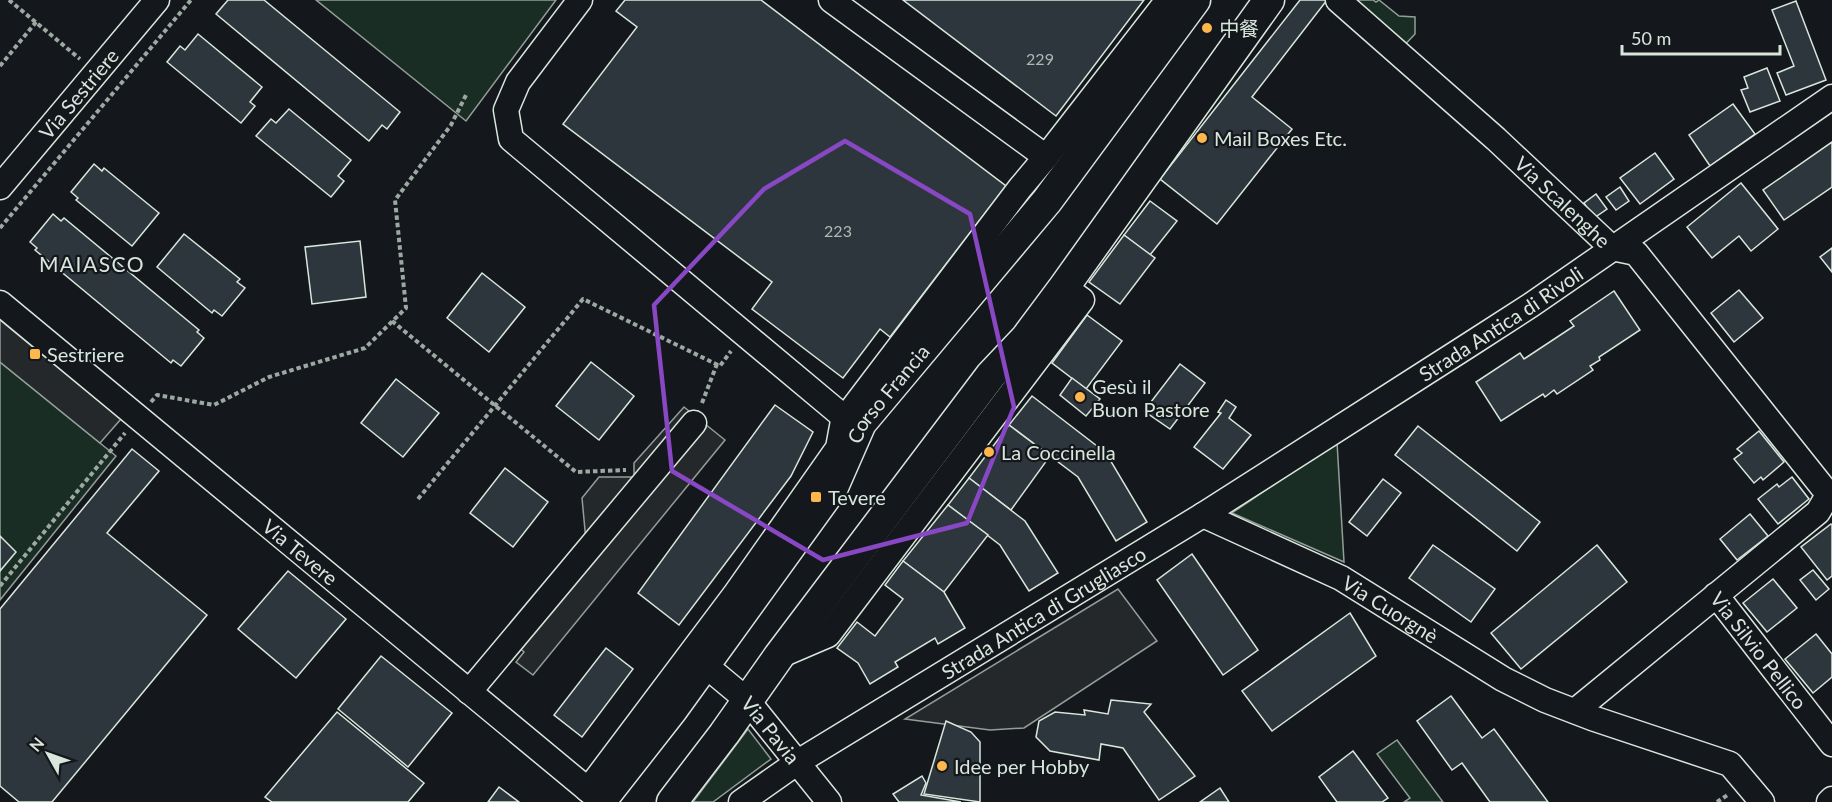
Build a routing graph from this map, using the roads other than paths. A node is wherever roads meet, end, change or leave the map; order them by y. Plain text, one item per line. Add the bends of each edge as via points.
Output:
1 (157, 0) edge
2 (580, 0) edge
3 (831, 0) edge
4 (1168, 0) edge
5 (1195, 0) edge
6 (1269, 0) edge
7 (1338, 0) edge
8 (1832, 98) edge
9 (1046, 157) junction
10 (0, 187) edge
11 (1612, 248) junction
12 (0, 303) edge
13 (846, 418) junction
14 (694, 423) road end
15 (1345, 424) joint
16 (1831, 495) edge
17 (1203, 515) junction
18 (1716, 595) junction
19 (705, 665) junction
20 (469, 692) junction
21 (747, 700) junction
22 (1575, 711) junction
23 (1832, 744) edge
24 (798, 762) junction
25 (596, 798) edge
26 (672, 802) edge
27 (741, 802) edge
28 (829, 802) edge
29 (1762, 802) edge

1 - 10 street, Via Sestriere
2 - 13 street, Corso Francia via 518,82 507,110 511,139
3 - 9 street
4 - 9 street, Corso Francia
5 - 19 main road, Corso Francia via 1047,201 861,423 833,487
6 - 21 main road via 1026,338 992,375
7 - 11 street, Via Scalenghe
8 - 11 street, Strada Antica di Rivoli
9 - 13 street, Corso Francia
11 - 15 street, Strada Antica di Rivoli via 1531,305
11 - 16 street, Via Scalenghe via 1636,253
12 - 20 street, Via Tevere
13 - 25 street, Corso Francia via 838,448
14 - 20 street
15 - 17 street, Strada Antica di Grugliasco
16 - 18 street, Via Silvio Pellico via 1818,512
17 - 22 street, Via Cuorgnè via 1341,578 1503,679
17 - 24 street, Strada Antica di Grugliasco
18 - 22 street
18 - 23 street, Via Silvio Pellico
19 - 21 street, Via Pavia
19 - 25 main road, Corso Francia
20 - 25 street, Via Tevere
21 - 24 street, Via Pavia
21 - 26 main road
22 - 29 street, Via Cuorgnè via 1730,764
24 - 27 street, Strada Antica di Grugliasco
24 - 28 street, Via Pavia

